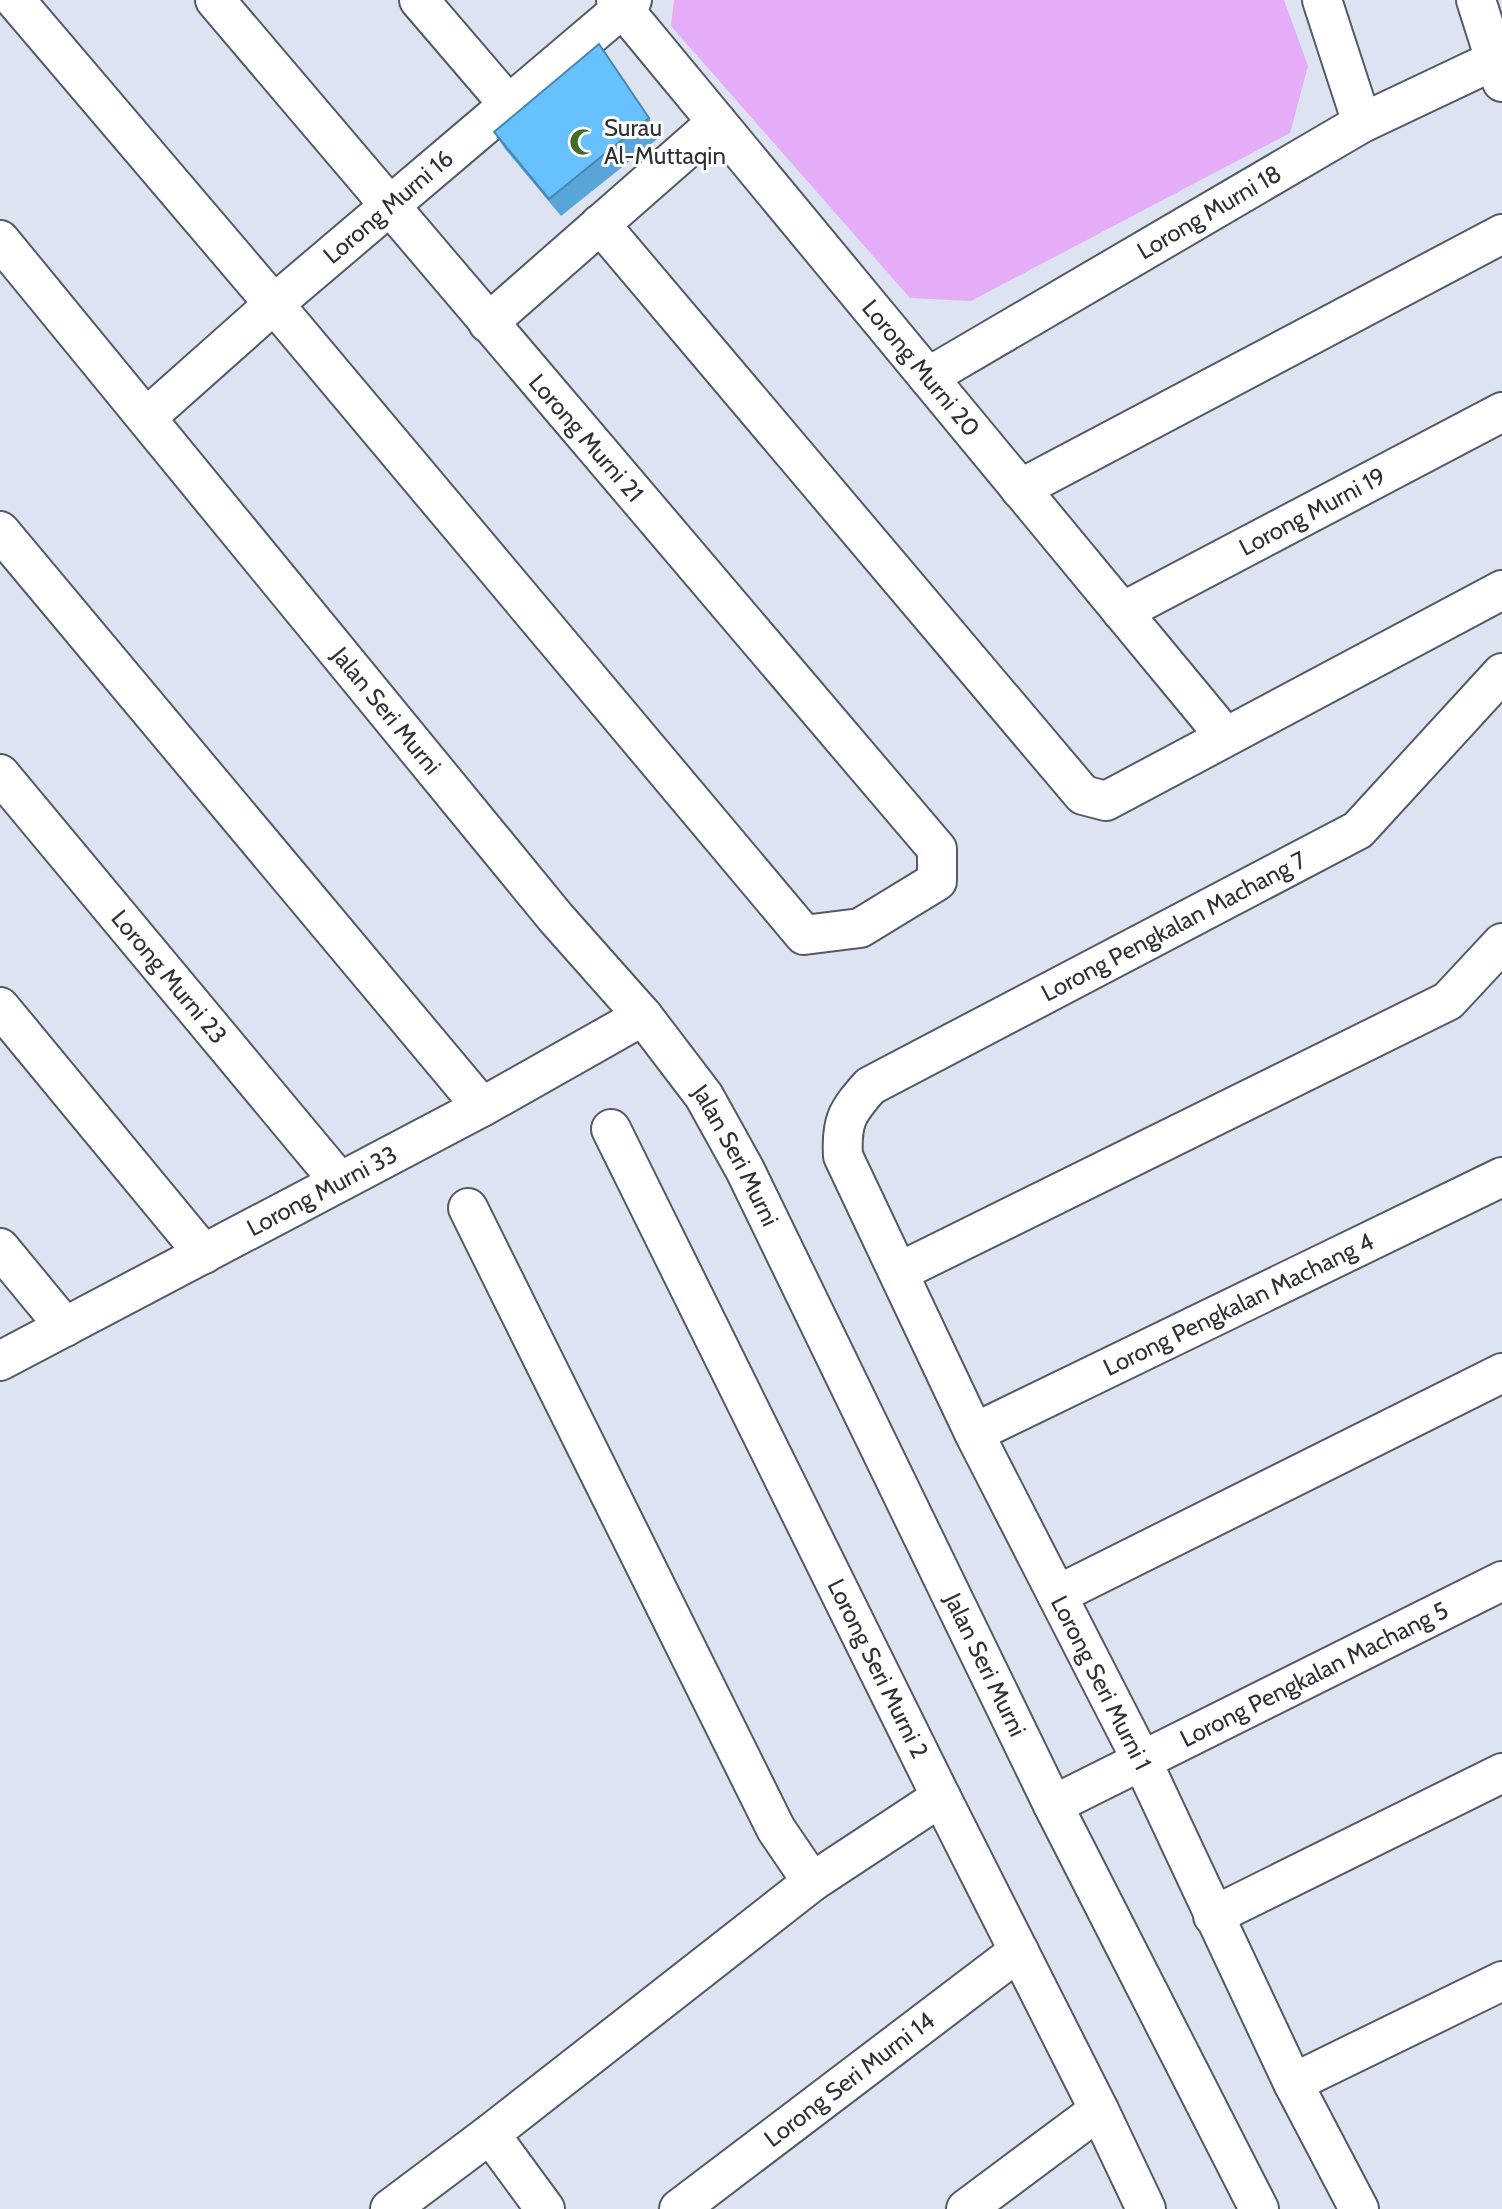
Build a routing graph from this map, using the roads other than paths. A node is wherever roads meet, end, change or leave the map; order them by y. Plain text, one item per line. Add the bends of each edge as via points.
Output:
1 (15, 0) edge
2 (215, 0) edge
3 (419, 0) edge
4 (1322, 0) edge
5 (1476, 0) edge
6 (623, 3) edge
7 (1499, 71) edge
8 (509, 105) junction
9 (717, 122) junction
10 (1362, 123) junction
11 (388, 206) junction
12 (600, 224) junction
13 (1502, 234) edge
14 (0, 240) edge
15 (274, 304) junction
16 (488, 323) junction
17 (928, 377) junction
18 (1502, 412) edge
19 (147, 417) junction
20 (1020, 489) junction
21 (0, 531) edge
22 (1502, 590) edge
23 (1122, 612) junction
24 (1502, 673) edge
25 (1225, 736) junction
26 (0, 774) edge
27 (1502, 943) edge
28 (0, 1007) edge
29 (643, 1016) junction
30 (482, 1107) junction
31 (611, 1129) dead end
32 (843, 1156) joint
33 (1502, 1177) edge
34 (339, 1181) junction
35 (468, 1208) dead end
36 (0, 1248) edge
37 (204, 1254) junction
38 (899, 1272) junction
39 (65, 1327) junction
40 (0, 1361) edge
41 (1502, 1373) edge
42 (975, 1433) junction
43 (1502, 1581) edge
44 (1057, 1595) junction
45 (1142, 1761) junction
46 (1502, 1773) edge
47 (941, 1797) junction
48 (1053, 1805) junction
49 (812, 1882) junction
50 (1213, 1916) junction
51 (1019, 1951) junction
52 (1502, 1980) edge
53 (1293, 2083) junction
54 (1099, 2110) junction
55 (490, 2134) junction
56 (390, 2209) edge
57 (545, 2209) edge
58 (679, 2209) edge
59 (966, 2209) edge
60 (1146, 2209) edge
61 (1259, 2209) edge
62 (1359, 2209) edge

1 - 15 street
2 - 11 street, Lorong Murni 21
3 - 8 street
4 - 10 street
5 - 7 street
6 - 8 street, Lorong Murni 16
6 - 9 street, Lorong Murni 20
7 - 10 street, Lorong Murni 18
8 - 11 street, Lorong Murni 16
9 - 12 street
9 - 17 street, Lorong Murni 20
10 - 17 street, Lorong Murni 18
11 - 15 street, Lorong Murni 16
11 - 16 street, Lorong Murni 21
12 - 16 street
12 - 25 street via 1083,795 1106,801
13 - 20 street
14 - 19 street, Jalan Seri Murni
15 - 16 street, Lorong Murni 21 via 804,936 860,928 937,881 937,849
15 - 19 street, Lorong Murni 16
17 - 20 street, Lorong Murni 20
18 - 23 street, Lorong Murni 19
19 - 29 street, Jalan Seri Murni via 556,918
20 - 23 street, Lorong Murni 20
21 - 30 street
22 - 25 street
23 - 25 street, Lorong Murni 20
24 - 32 street, Lorong Pengkalan Machang 7 via 1358,830 870,1086 852,1107 842,1131
26 - 34 street, Lorong Murni 23
27 - 38 street via 1448,1001
28 - 37 street
29 - 30 street, Lorong Murni 33
29 - 48 street, Jalan Seri Murni via 704,1096 744,1170
30 - 34 street, Lorong Murni 33
31 - 47 street, Lorong Seri Murni 2
32 - 38 street, Lorong Seri Murni 1
33 - 42 street, Lorong Pengkalan Machang 4
34 - 37 street, Lorong Murni 33
35 - 49 street via 776,1829
36 - 39 street
37 - 39 street, Lorong Murni 33
38 - 42 street, Lorong Seri Murni 1
39 - 40 street, Lorong Murni 33
41 - 44 street
42 - 44 street, Lorong Seri Murni 1
43 - 45 street, Lorong Pengkalan Machang 5
44 - 45 street, Lorong Seri Murni 1
45 - 48 street, Lorong Pengkalan Machang 5
45 - 50 street, Lorong Seri Murni 1
46 - 50 street
47 - 49 street
47 - 51 street, Lorong Seri Murni 2
48 - 61 street, Jalan Seri Murni
49 - 55 street
50 - 53 street, Lorong Seri Murni 1
51 - 54 street, Lorong Seri Murni 2
51 - 58 street, Lorong Seri Murni 14
52 - 53 street
53 - 62 street, Lorong Seri Murni 1
54 - 59 street
54 - 60 street, Lorong Seri Murni 2
55 - 56 street
55 - 57 street

